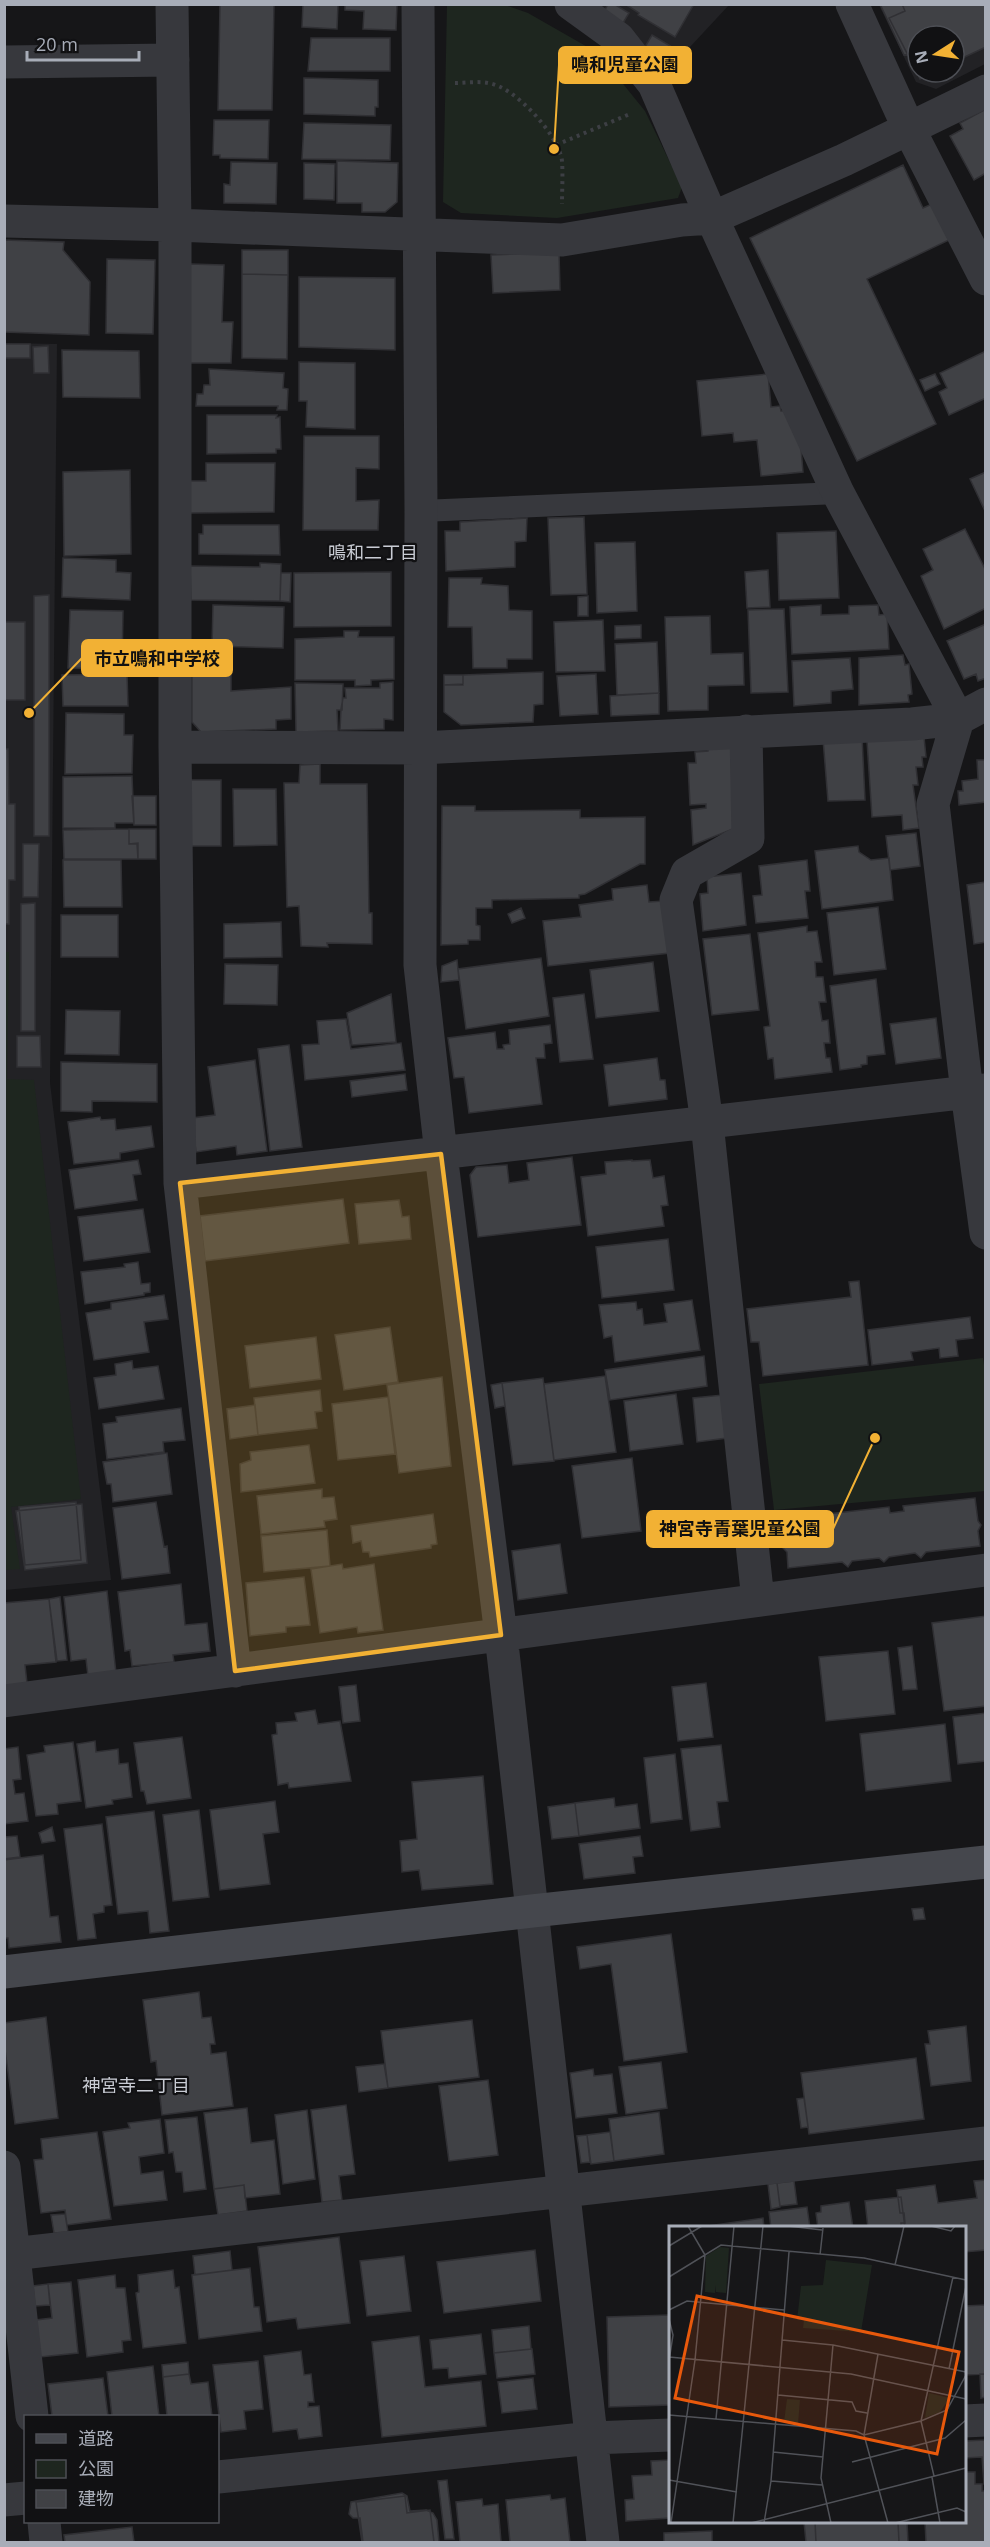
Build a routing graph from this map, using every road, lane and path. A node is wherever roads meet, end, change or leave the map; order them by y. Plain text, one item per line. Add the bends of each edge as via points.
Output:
1 (172, 4) edge
2 (418, 4) edge
3 (571, 4) edge
4 (852, 4) edge
5 (173, 60) junction
6 (4, 62) edge
7 (418, 84) junction
8 (986, 91) edge
9 (661, 100) junction
10 (909, 129) junction
11 (556, 145) junction
12 (712, 218) junction
13 (4, 221) edge
14 (176, 225) junction
15 (419, 233) junction
16 (562, 240) junction
17 (986, 279) edge
18 (838, 493) junction
19 (421, 511) junction
20 (972, 711) edge
21 (746, 731) junction
22 (175, 747) junction
23 (420, 748) junction
24 (976, 1091) edge
25 (707, 1123) junction
26 (441, 1154) junction
27 (180, 1183) junction
28 (986, 1233) edge
29 (986, 1570) edge
30 (758, 1600) junction
31 (501, 1635) junction
32 (235, 1671) junction
33 (4, 1701) edge
34 (986, 1862) edge
35 (532, 1911) junction
36 (4, 1972) edge
37 (986, 2144) edge
38 (4, 2167) edge
39 (564, 2192) junction
40 (9, 2255) edge
41 (32, 2415) edge
42 (986, 2420) edge
43 (966, 2421) edge
44 (669, 2435) edge
45 (592, 2438) junction
46 (219, 2477) edge
47 (24, 2498) edge
48 (4, 2500) edge
49 (44, 2523) edge
50 (46, 2542) edge
51 (603, 2542) edge

1 - 5 street
2 - 7 street
3 - 9 street via 618,38 654,84
4 - 10 street
5 - 6 street
5 - 14 street
7 - 11 path via 489,83 509,91 552,135
7 - 15 street
8 - 10 street
9 - 11 path
9 - 12 street
10 - 12 street
10 - 17 street
11 - 16 path via 562,159
12 - 16 street
12 - 18 street
13 - 14 street
14 - 15 street
14 - 22 street
15 - 16 street
15 - 19 street
18 - 19 lane
18 - 20 street
19 - 23 street
20 - 21 street via 912,724
20 - 24 street via 933,804
21 - 23 street
21 - 25 street via 748,838 687,873 676,900
22 - 23 street
22 - 27 street
23 - 26 street via 420,965
24 - 25 street
24 - 28 street
25 - 26 street
25 - 30 street
26 - 27 street
26 - 31 street
27 - 32 street
29 - 30 street
30 - 31 street
31 - 32 street
31 - 35 street
32 - 33 street
34 - 35 street
35 - 36 street
35 - 39 street
37 - 39 street
38 - 40 street
39 - 40 street
39 - 45 street
40 - 41 street
42 - 43 street
44 - 45 street
45 - 46 street
45 - 51 street
47 - 48 street
49 - 50 street

